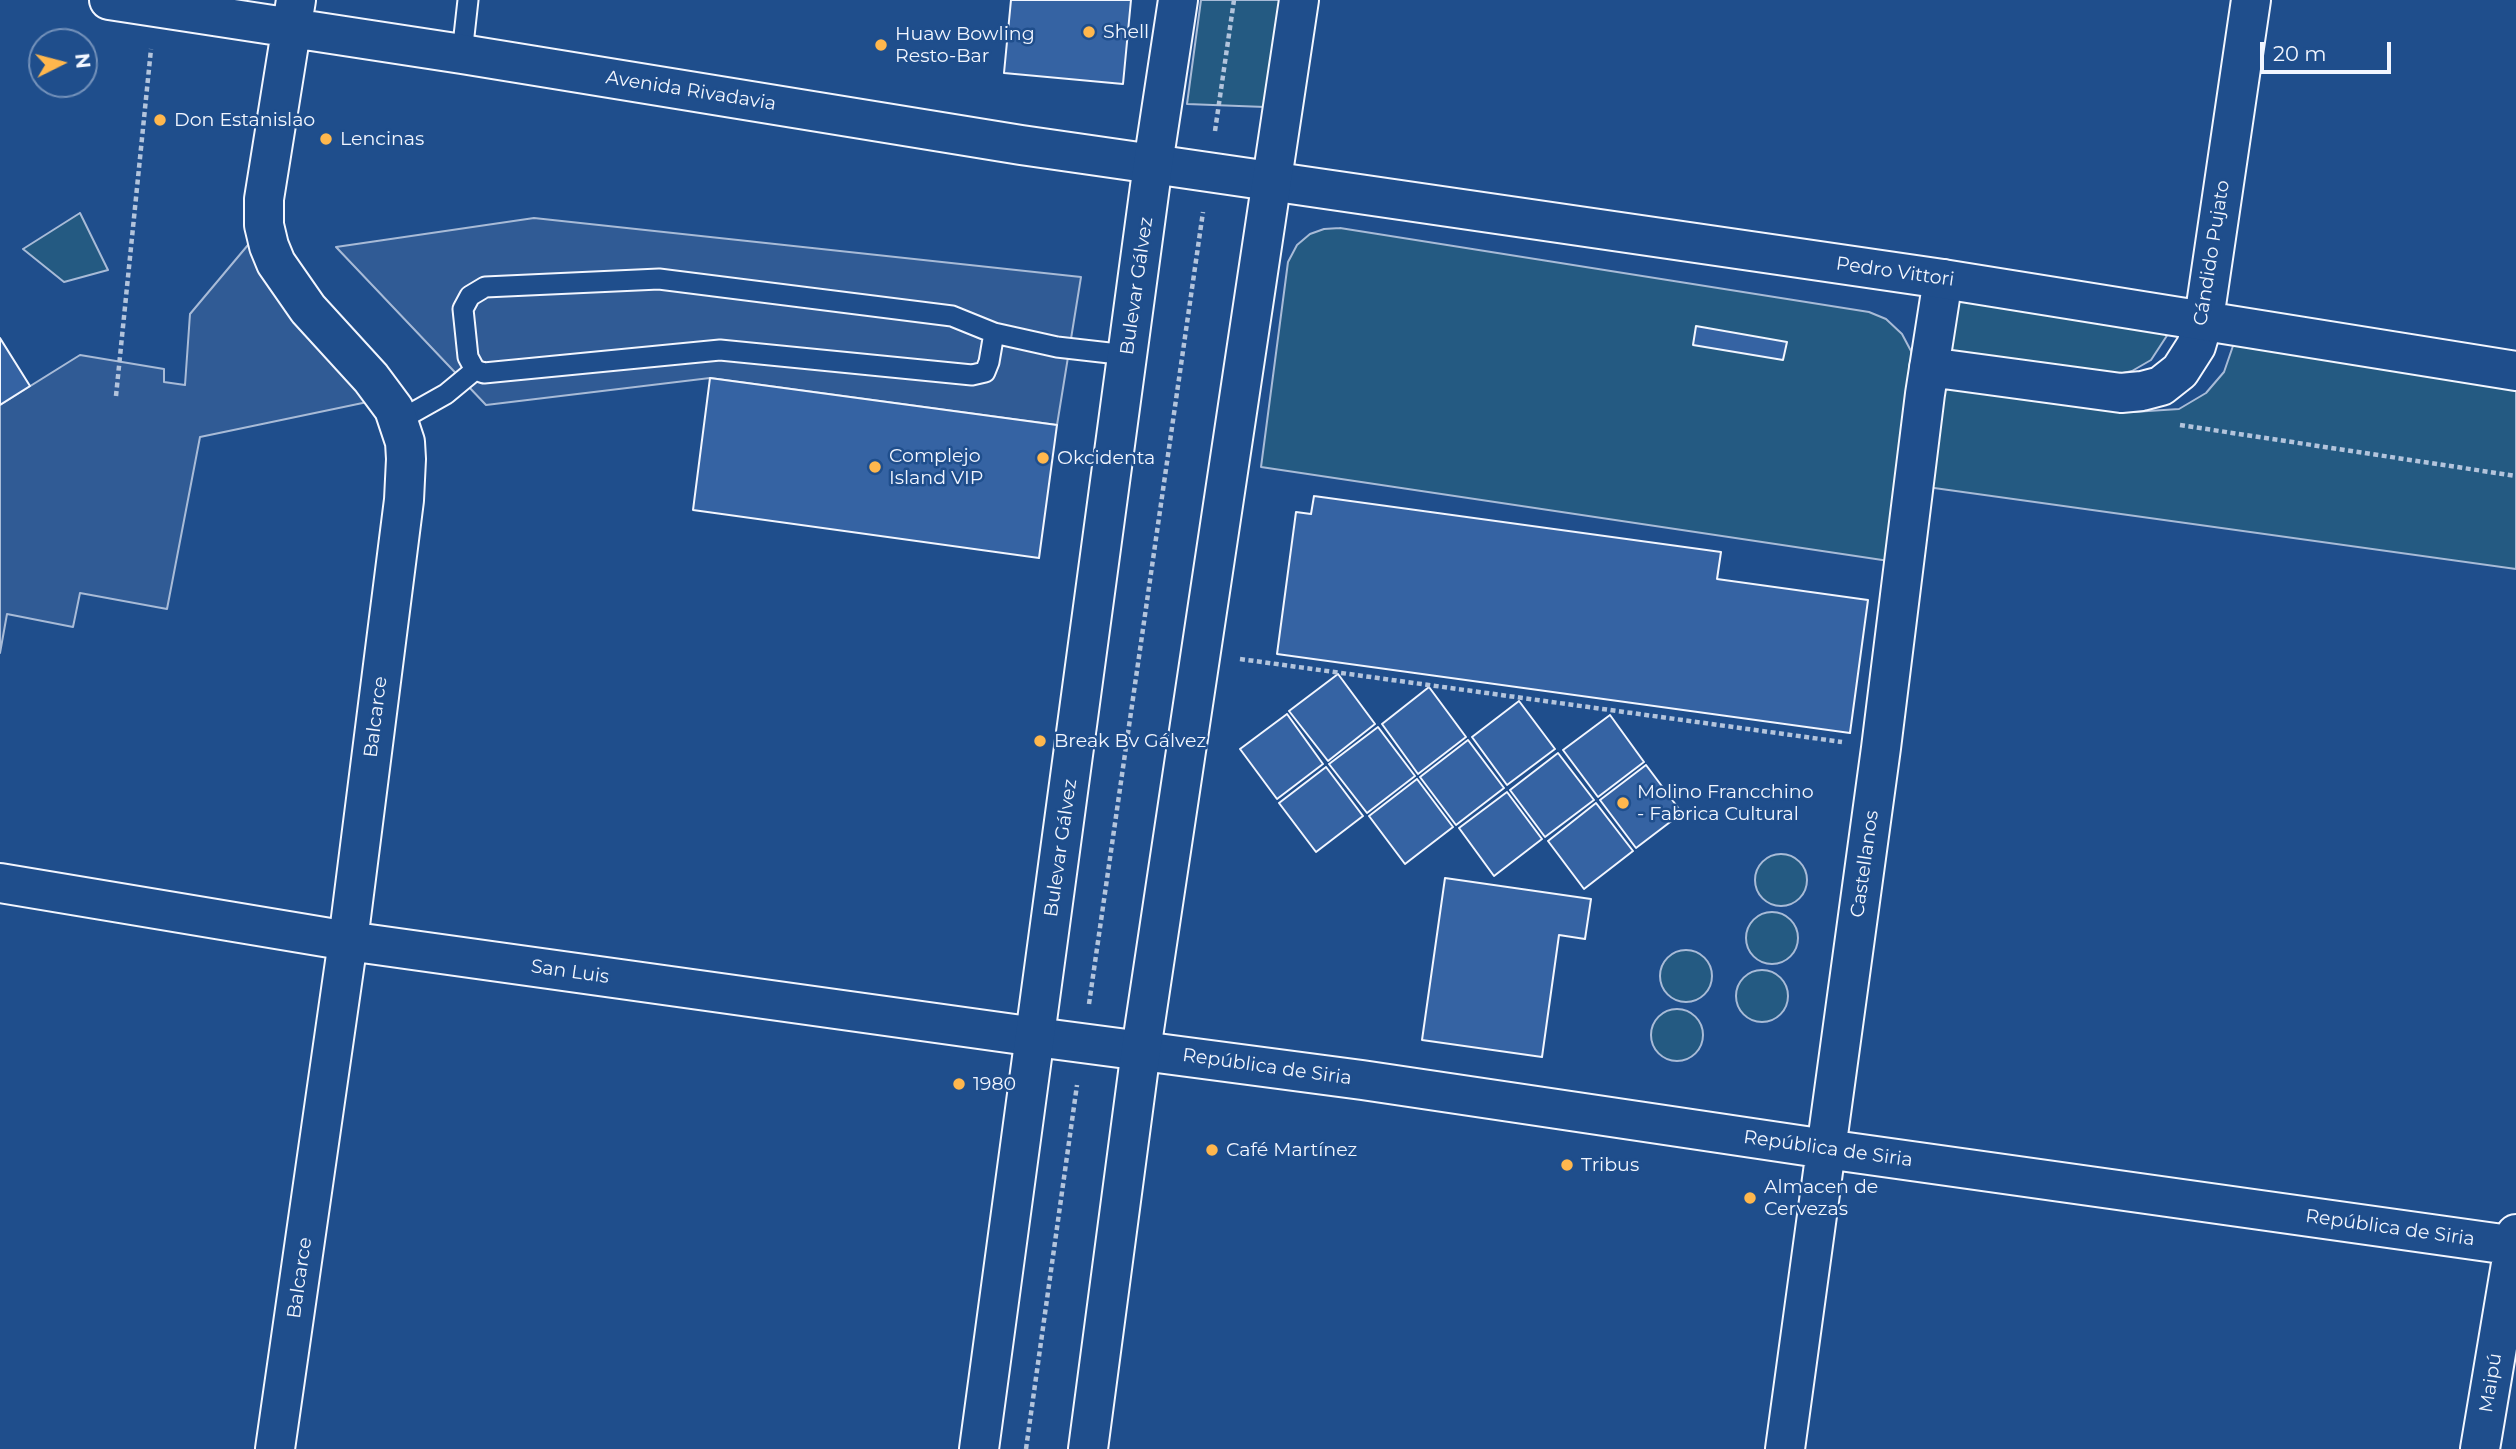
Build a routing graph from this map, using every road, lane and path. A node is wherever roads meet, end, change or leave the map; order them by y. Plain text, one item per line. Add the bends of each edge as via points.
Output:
1 (109, 0) edge
2 (468, 0) edge
3 (1178, 0) edge
4 (1234, 0) edge
5 (1299, 0) edge
6 (2251, 0) edge
7 (156, 7) junction
8 (295, 14) edge
9 (462, 54) junction
10 (1153, 164) junction
11 (1209, 171) junction
12 (1272, 180) junction
13 (1943, 279) junction
14 (2204, 319) junction
15 (994, 333) junction
16 (1127, 355) junction
17 (1929, 367) junction
18 (475, 370) junction
19 (2516, 371) edge
20 (116, 396) dead end
21 (398, 421) junction
22 (2174, 424) dead end
23 (2516, 476) edge
24 (1201, 654) junction
25 (1881, 748) junction
26 (0, 883) edge
27 (348, 941) junction
28 (1036, 1037) junction
29 (1083, 1043) junction
30 (1141, 1050) junction
31 (1826, 1149) junction
32 (2515, 1242) edge
33 (275, 1449) edge
34 (979, 1449) edge
35 (1026, 1449) edge
36 (1088, 1449) edge
37 (1785, 1449) edge
38 (2480, 1449) edge

1 - 7 street, Avenida Rivadavia
2 - 9 lane
3 - 10 street, Bulevar Gálvez
4 - 11 path
5 - 12 street
6 - 14 street, Cándido Pujato
7 - 8 street, Avenida Rivadavia
7 - 20 path
8 - 9 street, Avenida Rivadavia
8 - 21 street, Balcarce via 264,199 269,246 308,309 385,394
9 - 10 street, Avenida Rivadavia
10 - 11 street, Avenida Rivadavia
10 - 16 street, Bulevar Gálvez
11 - 12 street, Avenida Rivadavia
11 - 29 path
12 - 13 street, Pedro Vittori
12 - 24 street
13 - 14 street, Pedro Vittori
13 - 17 street, Castellanos
14 - 17 street, Cándido Pujato via 2196,346 2180,371 2161,386 2141,391 2121,393
14 - 19 street, Pedro Vittori
15 - 16 lane
15 - 18 lane via 985,372 972,375 720,350 496,373
15 - 18 lane via 951,316 659,279 485,286 470,296 463,309 468,357
16 - 28 street, Bulevar Gálvez
17 - 25 street, Castellanos
18 - 21 lane via 446,394
21 - 27 street, Balcarce via 405,442 404,500
22 - 23 path
24 - 25 path
24 - 30 street
25 - 31 street, Castellanos
26 - 27 street, San Luis
27 - 28 street, San Luis
27 - 33 street, Balcarce
28 - 29 street, San Luis
28 - 34 street, Bulevar Gálvez
29 - 30 street, San Luis
29 - 35 path
30 - 31 street, República de Siria
30 - 36 street
31 - 32 street, República de Siria
31 - 37 street, Castellanos
32 - 38 street, Maipú

